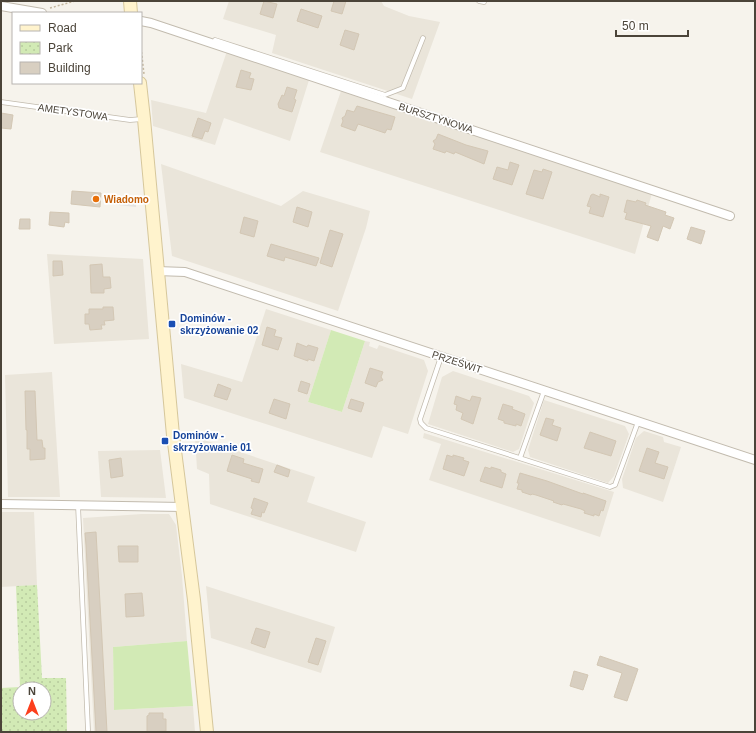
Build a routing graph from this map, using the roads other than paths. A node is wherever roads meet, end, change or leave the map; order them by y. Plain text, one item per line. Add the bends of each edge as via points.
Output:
1 (130, 1) edge
2 (1, 6) edge
3 (37, 12) edge
4 (131, 12) edge
5 (142, 17) edge
6 (142, 21) edge
7 (424, 38) dead end
8 (140, 84) edge
9 (1, 102) edge
10 (144, 119) junction
11 (730, 216) dead end
12 (157, 271) junction
13 (441, 357) junction
14 (544, 391) junction
15 (638, 422) junction
16 (520, 458) junction
17 (755, 460) edge
18 (1, 504) edge
19 (78, 504) junction
20 (183, 507) junction
21 (88, 730) dead end
22 (207, 732) edge

1 - 4 street
2 - 3 street
5 - 7 lane via 385,95 403,88
6 - 11 street, BURSZTYNOWA
8 - 10 street
9 - 10 lane, AMETYSTOWA via 130,120
10 - 12 street
12 - 13 street, PRZEŚWIT via 185,272
12 - 20 street via 173,435
13 - 14 street, PRZEŚWIT
13 - 16 lane via 420,419 423,426
14 - 15 street, PRZEŚWIT
14 - 16 lane
15 - 16 lane via 613,487
15 - 17 street, PRZEŚWIT
18 - 19 street
19 - 20 street
19 - 21 lane
20 - 22 street

